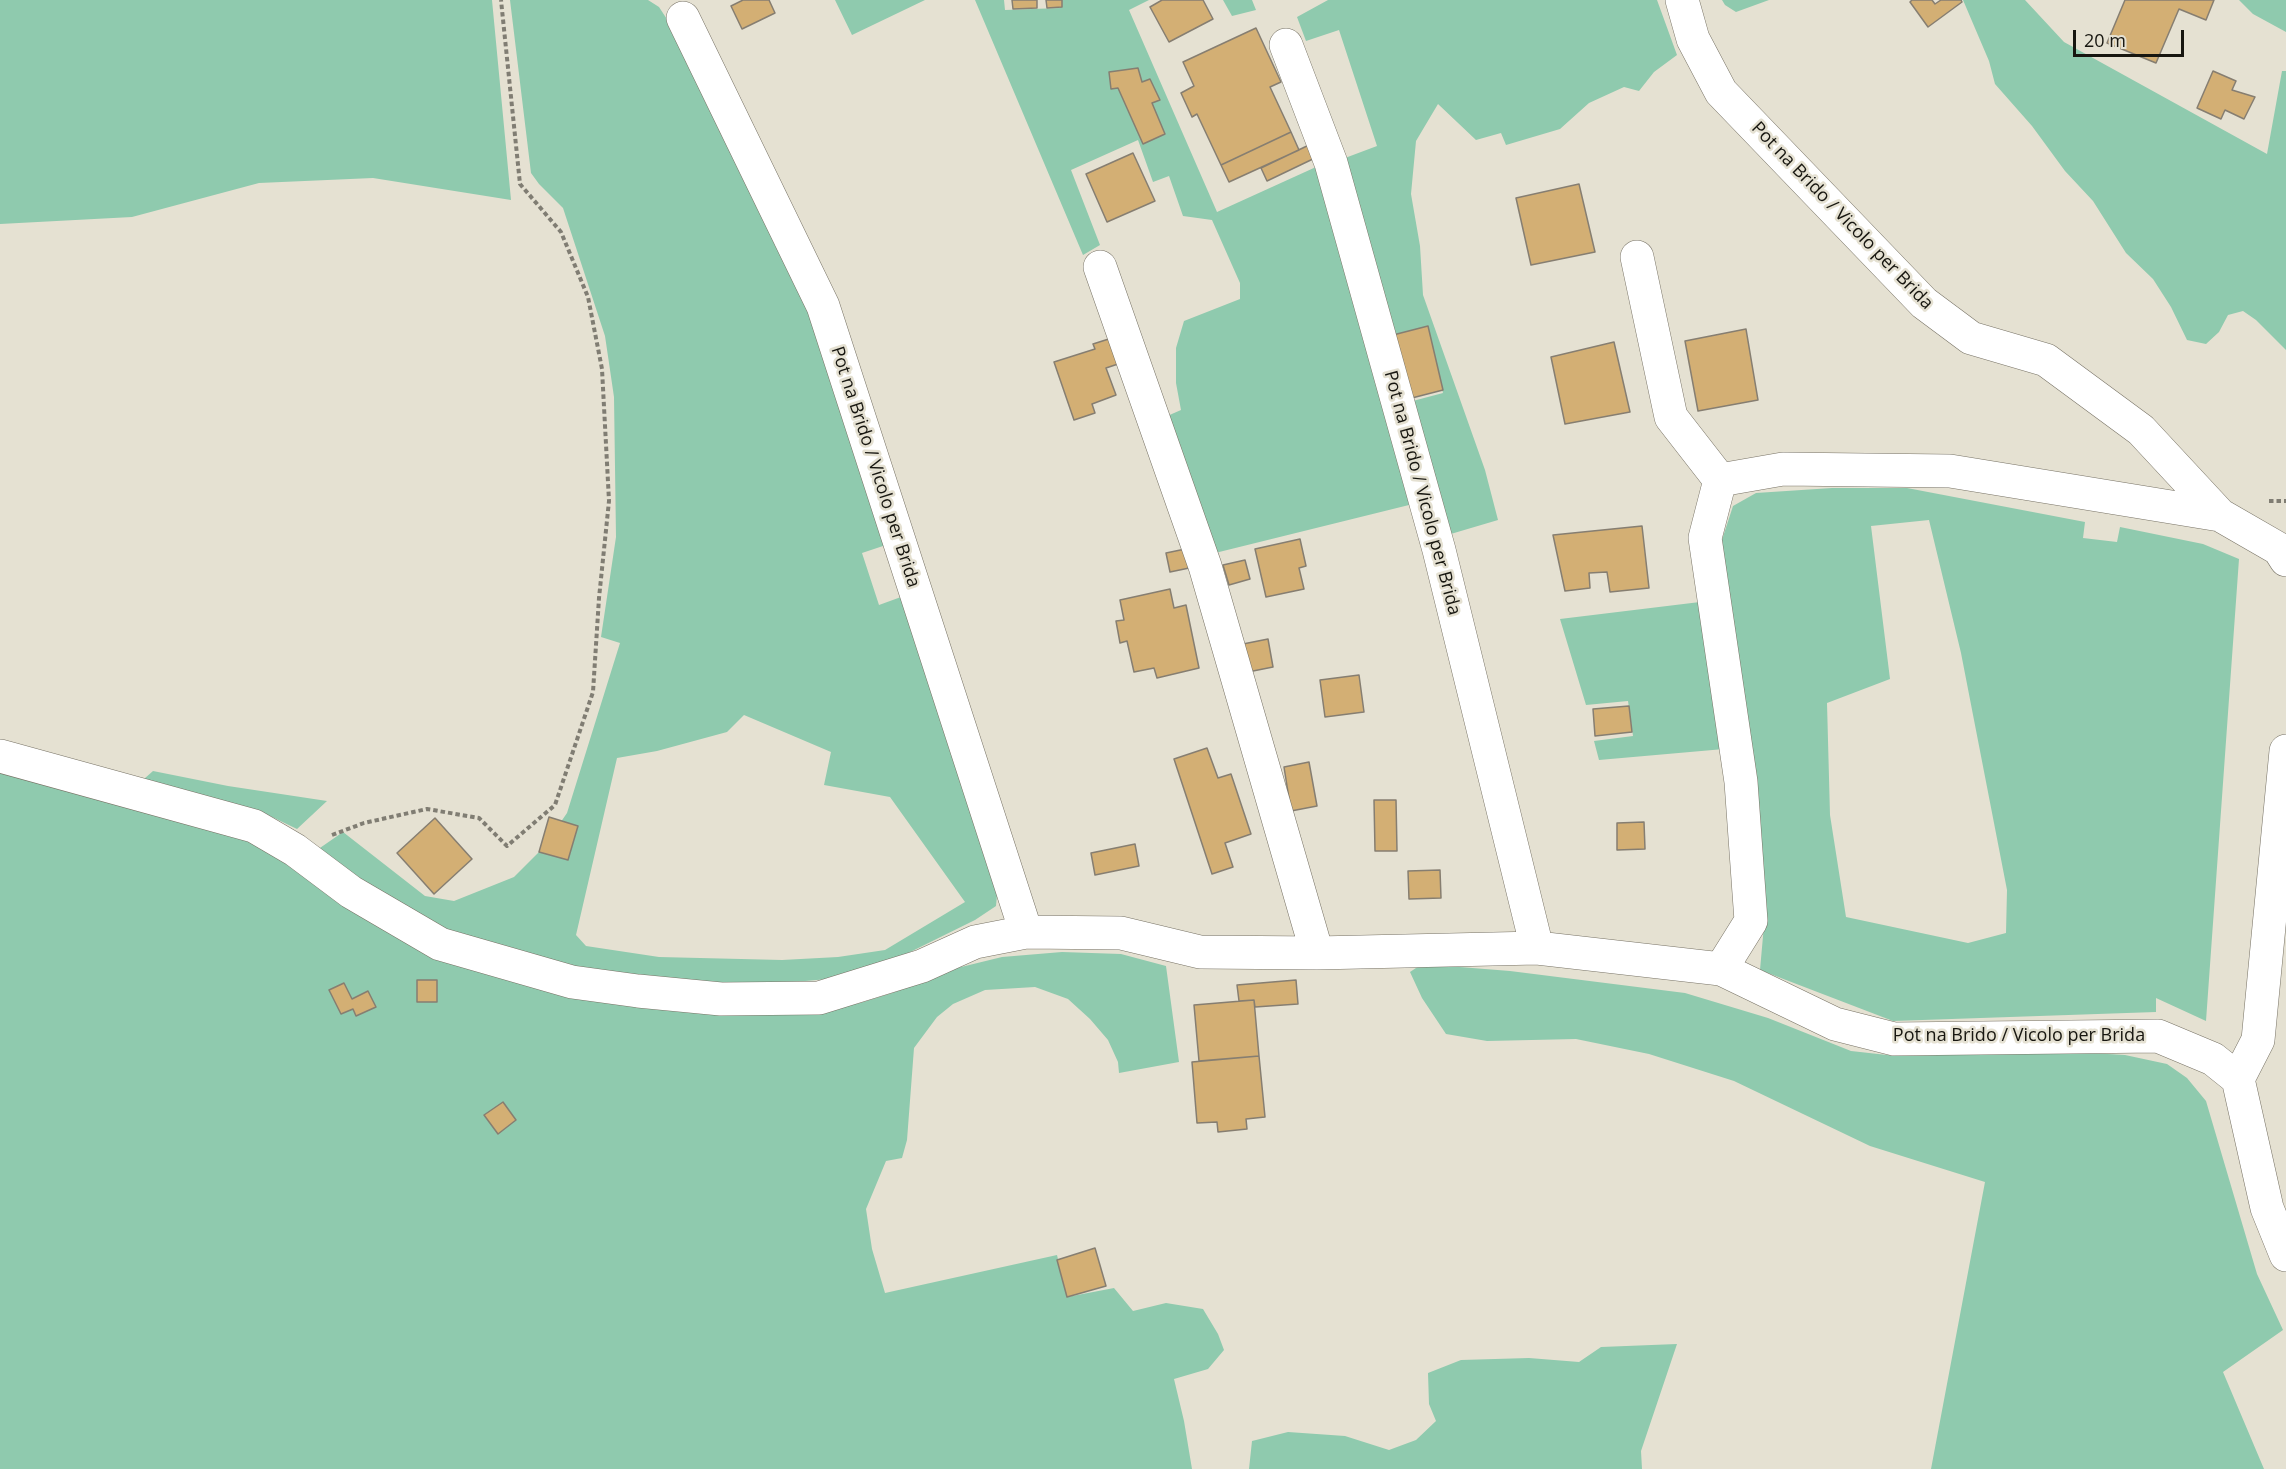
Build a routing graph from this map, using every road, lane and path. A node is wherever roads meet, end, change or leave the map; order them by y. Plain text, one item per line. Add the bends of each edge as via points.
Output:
1 (501, 0) edge
2 (1682, 0) edge
3 (682, 18) dead end
4 (1286, 45) dead end
5 (1637, 257) dead end
6 (1100, 267) dead end
7 (1720, 480) junction
8 (2220, 515) junction
9 (2286, 560) edge
10 (2286, 751) edge
11 (0, 756) edge
12 (295, 850) junction
13 (1026, 932) junction
14 (1537, 948) junction
15 (1317, 952) junction
16 (1721, 969) junction
17 (2238, 1079) junction
18 (2286, 1255) edge

1 - 12 path via 519,184 561,232 588,297 602,369 609,501 592,692 555,805 507,846 479,818 427,809 364,823
2 - 8 street, Pot na Brido / Vicolo per Brida via 1693,39 1721,92 1924,303 1971,338 2046,360 2141,430
3 - 13 street, Pot na Brido / Vicolo per Brida via 823,306
4 - 14 street, Pot na Brido / Vicolo per Brida via 1331,163 1433,527
5 - 7 street via 1671,417
6 - 15 street via 1205,566
7 - 8 street, Pot na Brido / Vicolo per Brida via 1783,469 1950,471
7 - 16 street via 1705,538 1741,782 1751,921
8 - 9 street, Pot na Brido / Vicolo per Brida via 2279,549
10 - 17 street via 2258,1040
11 - 12 street, Pot na Brido / Vicolo per Brida via 254,826
12 - 13 street, Pot na Brido / Vicolo per Brida via 351,892 440,944 572,982 638,991 721,999 819,998 922,966 975,942
13 - 15 street, Pot na Brido / Vicolo per Brida via 1121,933 1200,952
14 - 15 street, Pot na Brido / Vicolo per Brida
14 - 16 street, Pot na Brido / Vicolo per Brida
16 - 17 street, Pot na Brido / Vicolo per Brida via 1835,1024 1894,1039 2158,1036 2213,1059
17 - 18 street via 2267,1208

